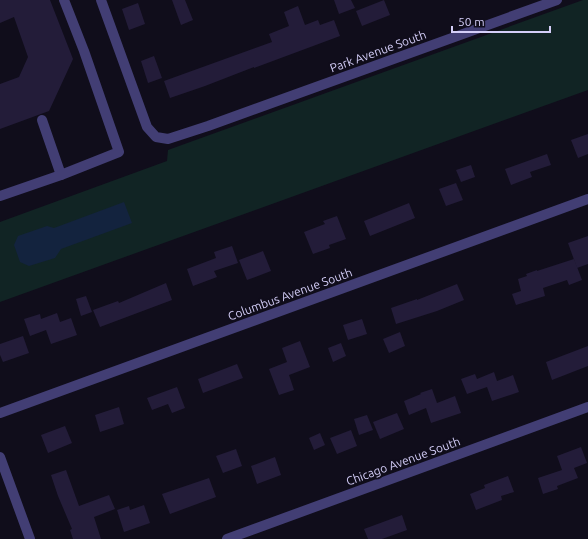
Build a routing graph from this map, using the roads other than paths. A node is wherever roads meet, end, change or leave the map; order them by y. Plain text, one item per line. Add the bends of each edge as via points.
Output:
1 (64, 0) edge
2 (101, 0) edge
3 (557, 0) edge
4 (42, 120) dead end
5 (61, 175) junction
6 (0, 196) edge
7 (588, 198) edge
8 (588, 407) edge
9 (0, 414) edge
10 (0, 457) edge
11 (30, 539) edge
12 (226, 539) edge

1 - 5 street via 119,152
2 - 3 street, Park Avenue South via 147,127 156,137 168,139
4 - 5 street
5 - 6 street
7 - 9 street, Columbus Avenue South
8 - 12 street, Chicago Avenue South
10 - 11 street

